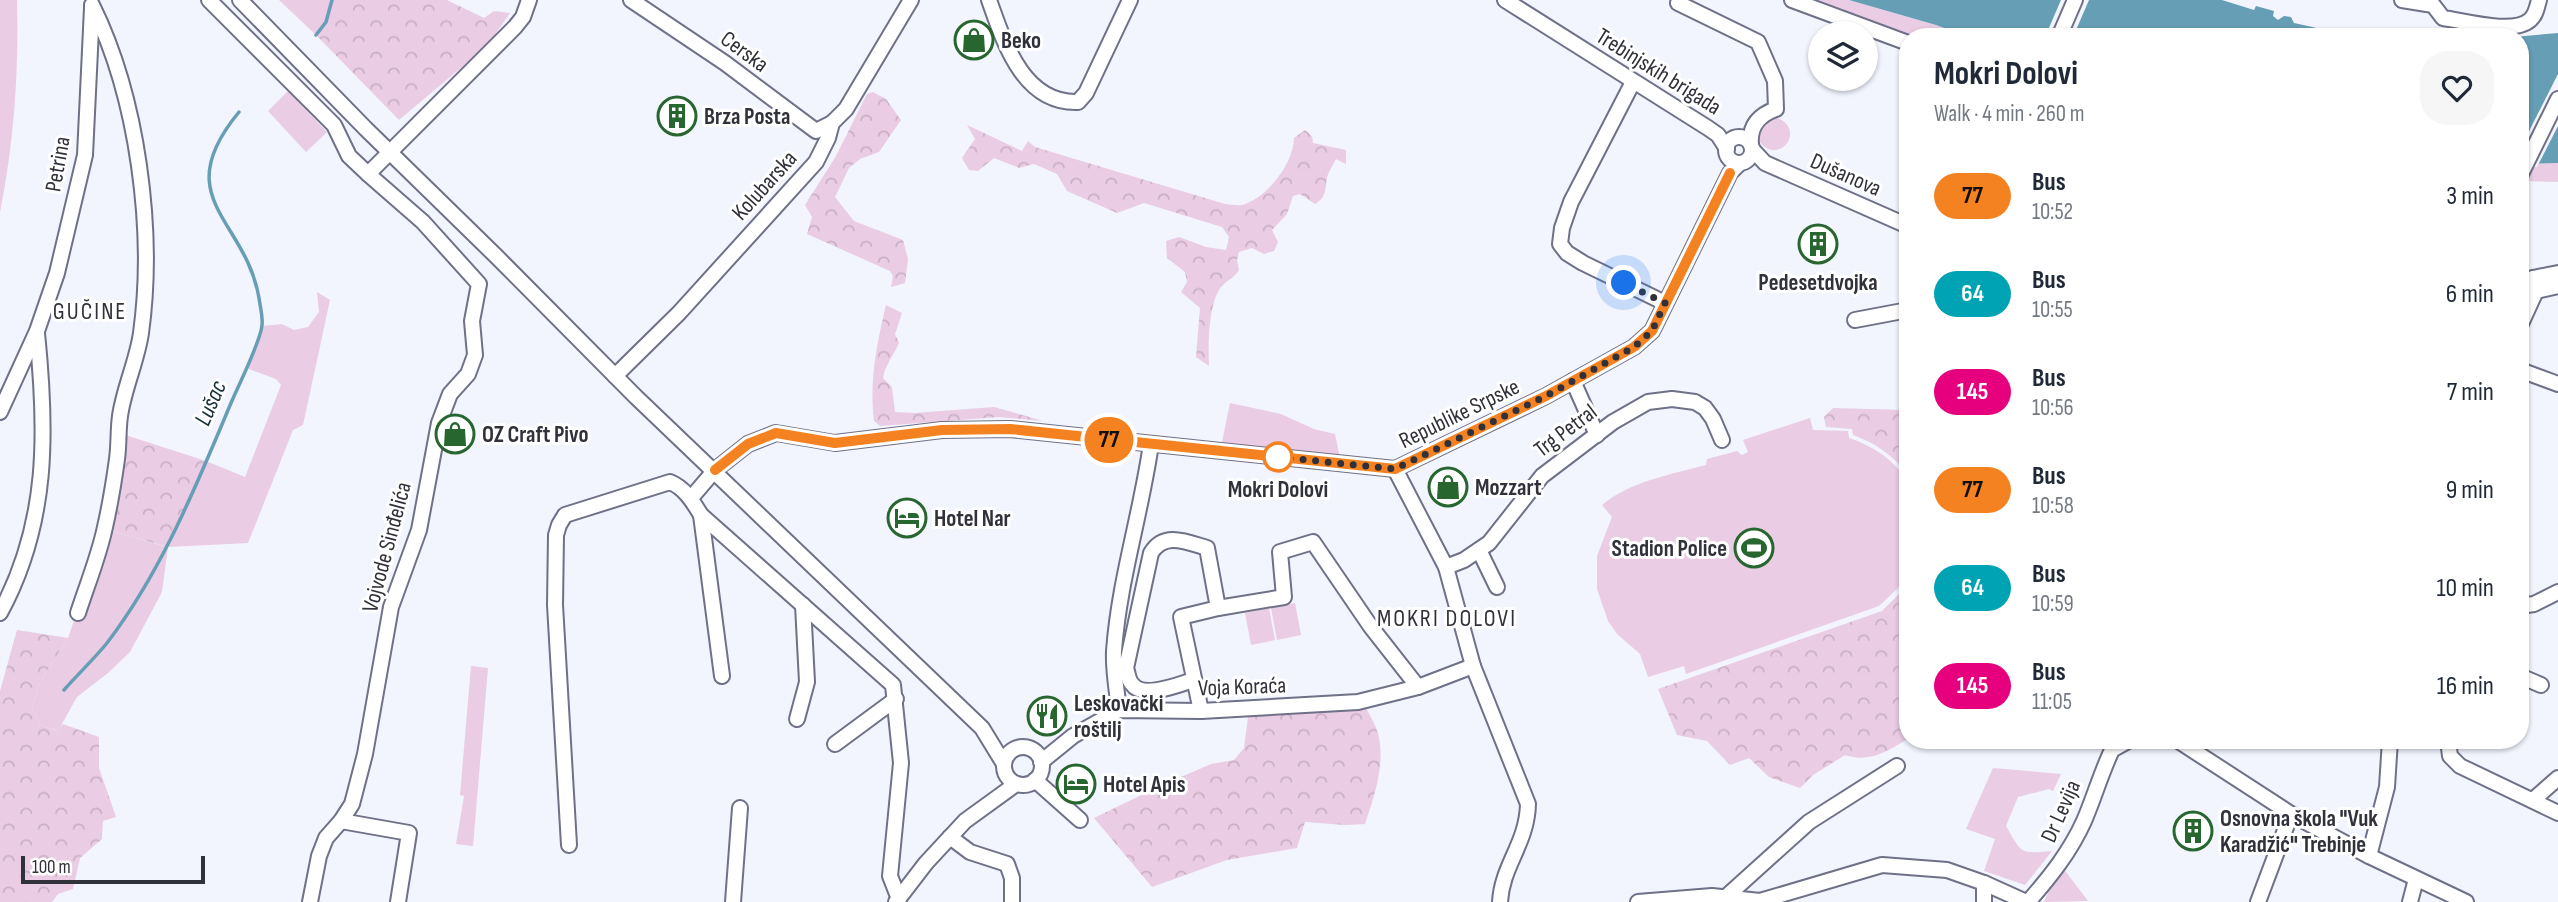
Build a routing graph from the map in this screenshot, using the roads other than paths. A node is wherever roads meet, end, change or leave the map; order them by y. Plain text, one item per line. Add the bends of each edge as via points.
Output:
1 (209, 0) edge
2 (240, 0) edge
3 (529, 0) edge
4 (631, 0) edge
5 (911, 0) edge
6 (989, 0) edge
7 (1130, 0) edge
8 (1505, 0) edge
9 (1793, 0) edge
10 (2075, 0) edge
11 (2402, 0) edge
12 (2539, 0) edge
13 (93, 3) edge
14 (1678, 3) dead end
15 (2063, 28) edge
16 (1899, 40) edge
17 (1633, 82) junction
18 (2558, 99) edge
19 (832, 123) junction
20 (1740, 151) junction
21 (390, 152) junction
22 (2529, 158) edge
23 (368, 174) junction
24 (1899, 221) edge
25 (2558, 273) edge
26 (2529, 284) edge
27 (2529, 285) edge
28 (2558, 286) edge
29 (1665, 303) junction
30 (1899, 312) edge
31 (1855, 320) dead end
32 (37, 331) junction
33 (2529, 373) edge
34 (615, 376) junction
35 (1573, 381) junction
36 (2558, 384) edge
37 (0, 412) edge
38 (1597, 435) junction
39 (1722, 440) dead end
40 (1151, 444) junction
41 (1395, 469) junction
42 (715, 470) junction
43 (691, 498) junction
44 (701, 515) junction
45 (1479, 550) junction
46 (1447, 567) junction
47 (1497, 587) dead end
48 (2558, 592) edge
49 (803, 605) junction
50 (2529, 605) edge
51 (1218, 608) junction
52 (0, 613) edge
53 (78, 613) dead end
54 (1473, 666) junction
55 (722, 676) dead end
56 (1193, 680) junction
57 (2529, 680) edge
58 (2541, 685) dead end
59 (1418, 687) junction
60 (895, 699) junction
61 (1119, 710) junction
62 (1200, 711) junction
63 (797, 719) dead end
64 (982, 728) junction
65 (1073, 736) junction
66 (835, 744) dead end
67 (1031, 748) junction
68 (1014, 749) junction
69 (2114, 749) edge
70 (2190, 749) edge
71 (2389, 749) edge
72 (2450, 749) edge
73 (1041, 762) junction
74 (1897, 766) dead end
75 (1008, 774) junction
76 (2558, 778) edge
77 (1035, 780) junction
78 (2533, 800) junction
79 (740, 808) dead end
80 (2558, 813) edge
81 (2291, 814) junction
82 (1080, 820) dead end
83 (341, 821) junction
84 (950, 838) junction
85 (569, 845) dead end
86 (2369, 856) junction
87 (2416, 879) junction
88 (1984, 883) junction
89 (1727, 896) junction
90 (898, 900) edge
91 (310, 902) edge
92 (398, 902) edge
93 (733, 902) edge
94 (1012, 902) edge
95 (1500, 902) edge
96 (1638, 902) edge
97 (1761, 902) edge
98 (1984, 902) edge
99 (2027, 902) edge
100 (2258, 902) edge
101 (2410, 902) edge
102 (2466, 902) edge

1 - 23 street via 334,125 349,156
2 - 21 street
3 - 21 street via 515,27
4 - 19 street, Cerska via 816,131
5 - 19 street, Kolubarska via 846,109
6 - 7 street via 1020,73 1042,92 1078,102
8 - 17 street, Trebinjskih brigada
9 - 16 street
10 - 15 street
11 - 12 street via 2432,5 2443,18 2512,28 2529,22
13 - 32 street, Petrina via 85,155 57,273
13 - 53 street via 117,69 136,155 146,292 141,337 120,416 104,530
14 - 20 street, Republike Srpske via 1758,42 1774,81 1776,109 1762,114
17 - 20 street, Trebinjskih brigada
17 - 29 street via 1571,202 1560,244 1583,262
18 - 22 street
19 - 34 street, Kolubarska via 816,162 679,313
20 - 24 street, Dušanova
20 - 29 street, Republike Srpske
21 - 23 street
21 - 34 street
23 - 83 street, Vojvode Sinđelića via 423,222 475,278 479,290 472,320 475,355 468,374 450,394 439,424 419,530 391,607 365,754 352,804
25 - 26 street
27 - 28 street
29 - 35 street, Republike Srpske via 1646,338
30 - 31 street
32 - 37 street, Petrina
32 - 52 street, Petrina via 45,417 43,465 23,559
33 - 36 street
34 - 42 street
35 - 38 street
35 - 41 street, Republike Srpske
38 - 39 street, Trg Petral via 1648,402 1672,399 1705,408
38 - 45 street, Trg Petral via 1542,475
40 - 41 street, Republike Srpske
40 - 42 street, Republike Srpske via 1010,429 942,430 835,443 776,433 748,444
40 - 61 street via 1120,596 1114,654
41 - 46 street
42 - 43 street, Republike Srpske
42 - 64 street
43 - 44 street
43 - 85 street via 670,482 565,515 559,525 555,605
44 - 49 street
44 - 55 street
45 - 46 street, Trg Petral
45 - 47 street
46 - 54 street
48 - 50 street
49 - 60 street via 893,685
49 - 63 street via 807,682
51 - 56 street via 1181,617
51 - 56 street, Voja Koraća via 1207,548 1178,539 1156,544 1126,668 1130,682 1145,691
51 - 59 street via 1284,597 1280,552 1313,542
54 - 59 street, Voja Koraća
54 - 95 street via 1528,804 1522,841 1502,883
56 - 62 street
57 - 58 street
59 - 62 street, Voja Koraća via 1358,702
60 - 66 street
60 - 90 street via 901,763 890,876
61 - 62 street, Voja Koraća
61 - 65 street
64 - 68 street
64 - 75 street
65 - 67 street
65 - 73 street
67 - 68 street
67 - 73 street
68 - 75 street via 1006,758
69 - 99 street, Dr Levija via 2069,849
70 - 81 street
71 - 86 street via 2387,787
72 - 78 street via 2460,766
73 - 77 street
74 - 89 street via 1808,822
75 - 77 street via 1029,784
75 - 84 street via 987,803
76 - 78 street
77 - 82 street
78 - 80 street
79 - 93 street
81 - 86 street
81 - 100 street
83 - 91 street, Vojvode Sinđelića via 318,856
83 - 92 street via 409,833
84 - 90 street
84 - 94 street via 970,852 1007,864
86 - 87 street
87 - 101 street
87 - 102 street
88 - 97 street via 1947,870 1881,865
88 - 98 street
88 - 99 street
89 - 96 street
89 - 97 street

